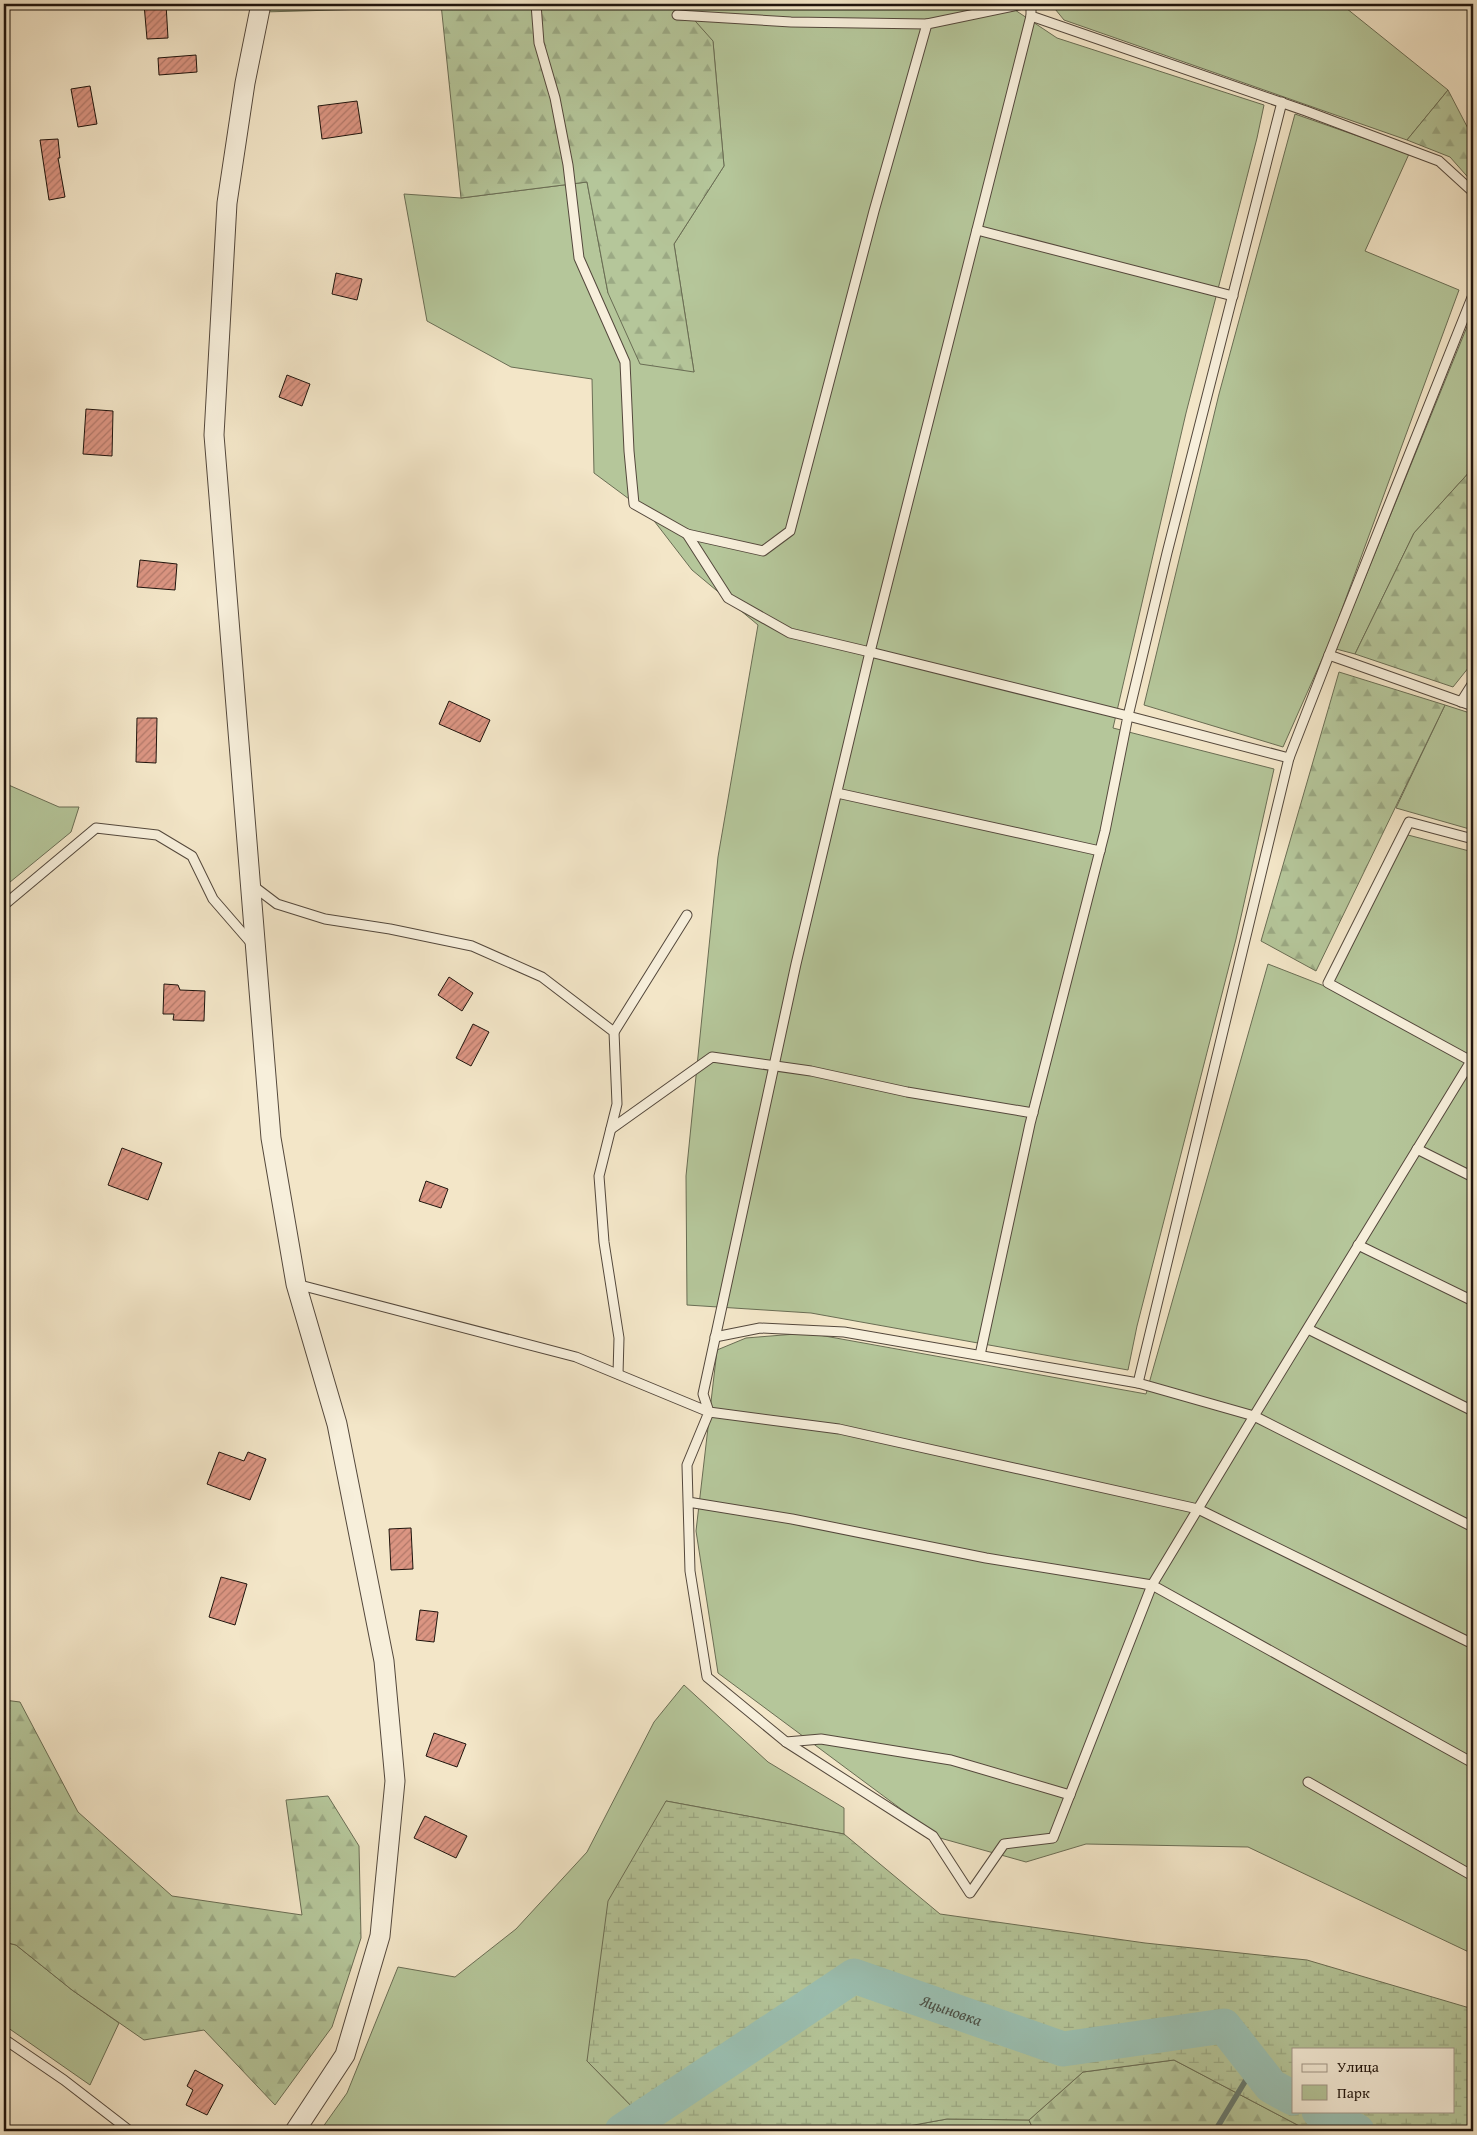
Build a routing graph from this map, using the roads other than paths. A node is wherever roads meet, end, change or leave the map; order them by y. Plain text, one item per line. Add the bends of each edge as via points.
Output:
1 (261, 4) edge
2 (536, 4) edge
3 (1023, 4) edge
4 (1031, 4) edge
5 (677, 15) dead end
6 (1031, 16) junction
7 (927, 24) junction
8 (1282, 102) junction
9 (1473, 192) edge
10 (977, 230) junction
11 (1473, 295) edge
12 (1233, 296) junction
13 (687, 534) junction
14 (870, 652) junction
15 (1329, 655) junction
16 (1473, 683) edge
17 (1460, 702) junction
18 (1473, 706) edge
19 (1128, 716) junction
20 (1288, 758) junction
21 (837, 793) junction
22 (1473, 839) edge
23 (1100, 852) junction
24 (252, 885) junction
25 (4, 905) edge
26 (687, 915) dead end
27 (257, 950) junction
28 (614, 1032) junction
29 (1472, 1060) edge
30 (774, 1065) junction
31 (1033, 1113) junction
32 (611, 1130) junction
33 (1417, 1149) junction
34 (1473, 1177) edge
35 (1358, 1245) junction
36 (296, 1284) junction
37 (1473, 1302) edge
38 (1308, 1329) junction
39 (715, 1337) junction
40 (980, 1355) junction
41 (618, 1374) junction
42 (1138, 1383) junction
43 (1473, 1411) edge
44 (709, 1412) junction
45 (1254, 1416) junction
46 (688, 1502) junction
47 (1198, 1509) junction
48 (1473, 1527) edge
49 (1152, 1585) junction
50 (1473, 1644) edge
51 (786, 1742) junction
52 (1473, 1763) edge
53 (1308, 1782) dead end
54 (1070, 1795) junction
55 (1473, 1876) edge
56 (4, 2040) edge
57 (130, 2131) edge
58 (295, 2131) edge

1 - 24 street via 245,83 228,204 214,435
2 - 13 lane via 539,43 555,98 568,165 579,258 626,362 634,504
3 - 7 lane
4 - 6 lane
5 - 7 lane via 791,22
6 - 8 lane
6 - 10 lane
7 - 13 lane via 790,531 763,551
8 - 9 lane via 1439,161
8 - 12 lane
10 - 12 lane
10 - 14 lane
11 - 15 lane
12 - 19 lane
13 - 14 lane via 728,598 790,633
14 - 19 lane
14 - 21 lane
15 - 17 lane
15 - 20 lane
16 - 17 lane
17 - 18 lane
19 - 20 lane
19 - 23 lane
20 - 42 lane
21 - 23 lane
21 - 30 lane
22 - 29 lane via 1409,822 1328,983
23 - 31 lane
24 - 27 street
24 - 28 lane via 277,904 325,920 472,946 542,978
25 - 27 lane via 96,828 157,835 192,856 213,899
26 - 28 lane
27 - 36 street via 271,1138
28 - 32 lane via 617,1104
29 - 33 lane
30 - 31 lane
30 - 32 lane via 712,1057
30 - 39 lane
31 - 40 lane
32 - 41 lane via 599,1176 604,1242 619,1338
33 - 34 lane
33 - 35 lane
35 - 37 lane
35 - 38 lane
36 - 41 lane via 576,1356
36 - 58 street via 337,1424 384,1661 395,1781 380,1936 345,2055
38 - 43 lane
38 - 45 lane
39 - 40 lane via 760,1328 844,1332
39 - 44 lane via 702,1394
40 - 42 lane
41 - 44 lane
42 - 45 lane
44 - 46 lane via 686,1465
44 - 47 lane via 839,1430
45 - 47 lane
45 - 48 lane
46 - 49 lane
46 - 51 lane via 690,1570 707,1677
47 - 49 lane
47 - 50 lane
49 - 52 lane
49 - 54 lane
51 - 54 lane via 821,1739 951,1760
51 - 54 lane via 933,1836 970,1893 1004,1844 1053,1838
53 - 55 lane
56 - 57 lane via 64,2080

